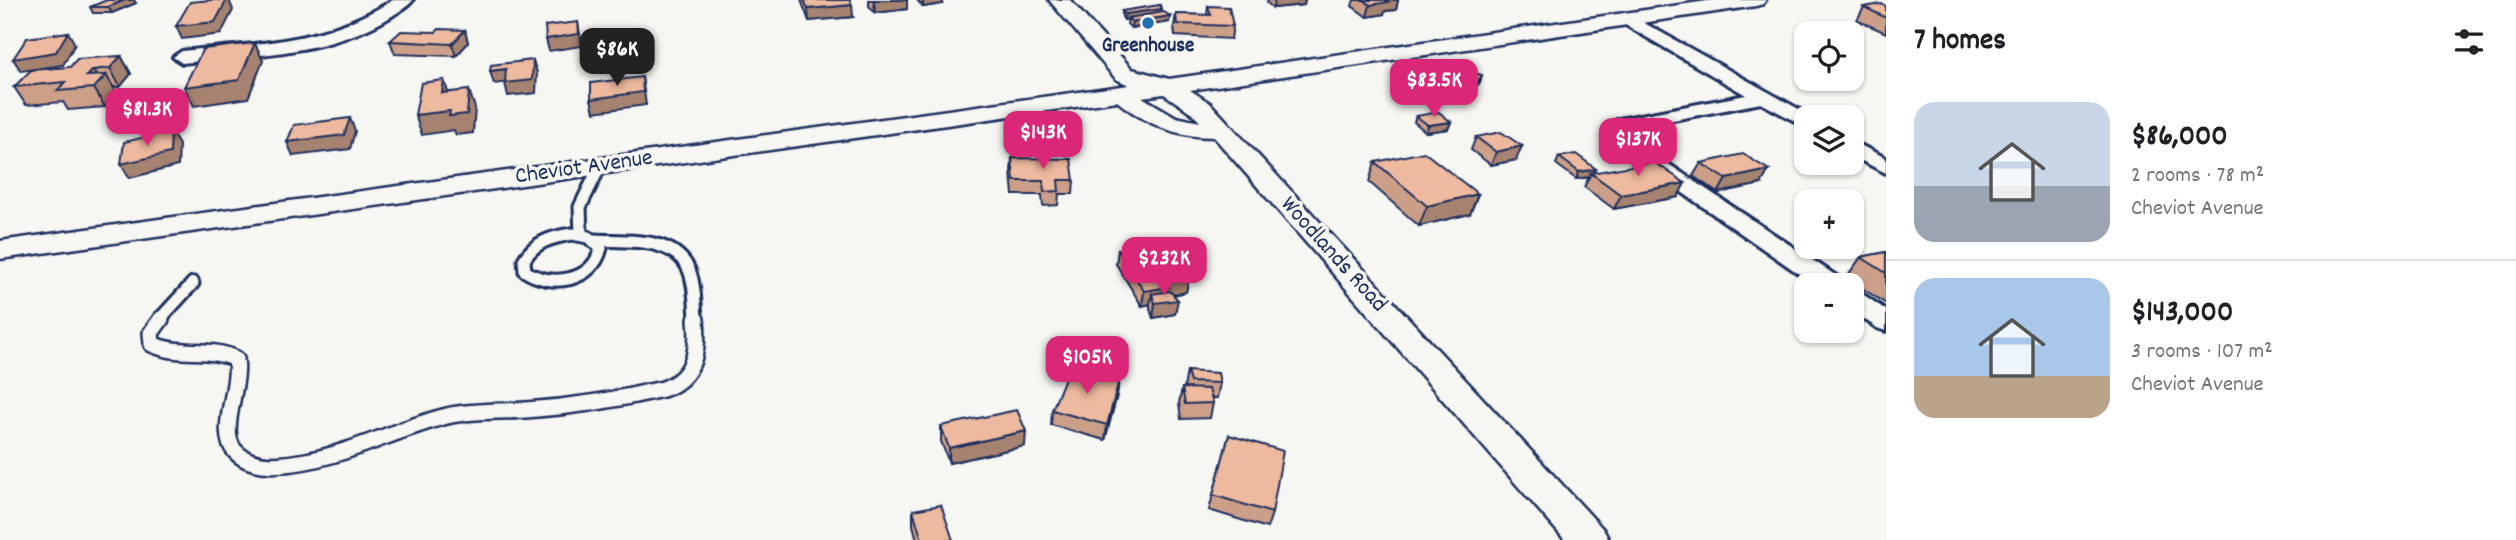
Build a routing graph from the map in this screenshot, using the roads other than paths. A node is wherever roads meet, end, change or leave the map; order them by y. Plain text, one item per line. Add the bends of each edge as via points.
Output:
1 (405, 0) edge
2 (1059, 0) edge
3 (1756, 0) edge
4 (1628, 19) junction
5 (182, 57) dead end
6 (1168, 86) junction
7 (1122, 93) junction
8 (1764, 97) junction
9 (1794, 114) edge
10 (1221, 130) junction
11 (1864, 154) edge
12 (600, 166) junction
13 (1886, 167) edge
14 (588, 237) junction
15 (0, 250) edge
16 (1814, 273) edge
17 (193, 283) dead end
18 (1864, 307) edge
19 (1886, 322) edge
20 (1589, 540) edge

1 - 5 street via 341,33
2 - 6 street, Woodlands Road via 1119,71 1133,79
3 - 4 street, Cheviot Avenue
4 - 6 street, Cheviot Avenue
4 - 8 street
6 - 7 street, Cheviot Avenue
6 - 10 street, Woodlands Road via 1201,108
7 - 10 street via 1163,121 1189,129
7 - 12 street, Cheviot Avenue
8 - 9 street
8 - 16 street via 1626,123 1618,127 1618,133 1627,145
10 - 20 street, Woodlands Road
11 - 13 street
12 - 14 lane via 579,208 577,220
12 - 15 street, Cheviot Avenue
14 - 14 lane via 563,235 538,244 526,255 525,271 553,281 581,274 595,265 601,254 601,248
14 - 17 lane via 652,244 684,259 698,342 692,369 684,379 635,394 445,416 356,448 283,464 252,462 233,449 228,430 239,381 236,359 220,352 171,351 152,344 155,325
18 - 19 street

